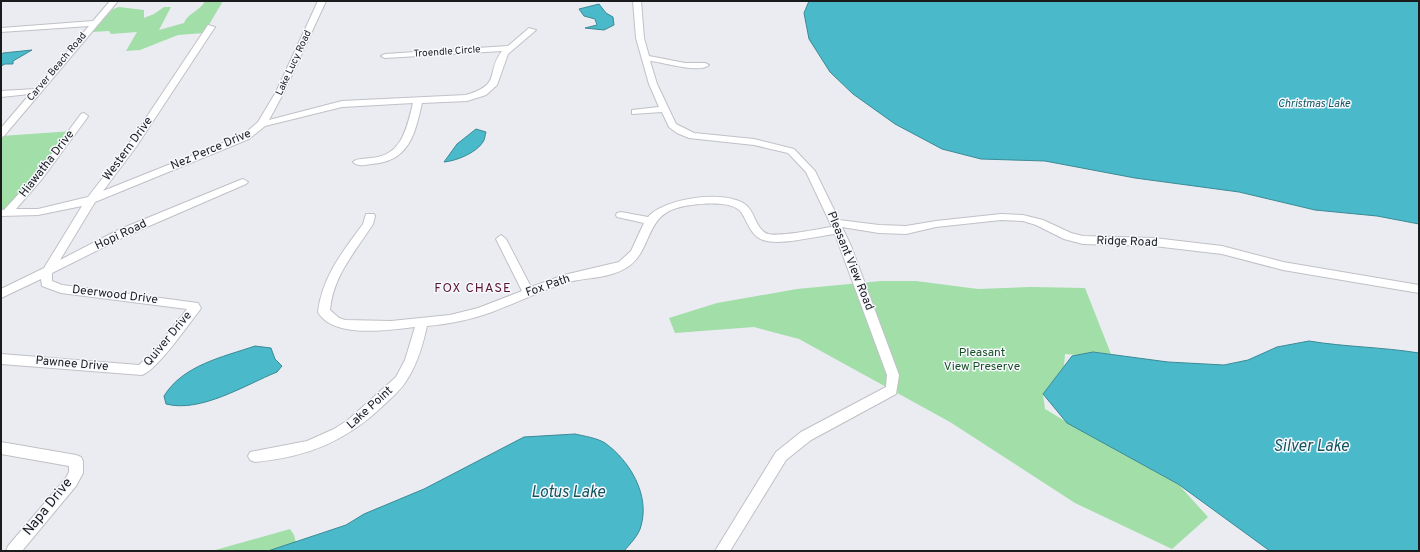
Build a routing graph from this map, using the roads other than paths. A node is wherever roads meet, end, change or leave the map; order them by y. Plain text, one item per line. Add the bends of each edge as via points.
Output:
1 (114, 1) edge
2 (322, 1) edge
3 (637, 1) edge
4 (95, 23) junction
5 (211, 27) dead end
6 (1, 30) edge
7 (532, 30) dead end
8 (509, 48) junction
9 (385, 56) dead end
10 (646, 58) junction
11 (706, 65) dead end
12 (37, 91) junction
13 (1, 94) edge
14 (418, 101) junction
15 (664, 109) junction
16 (635, 112) dead end
17 (84, 116) dead end
18 (262, 124) junction
19 (1, 134) edge
20 (358, 162) dead end
21 (243, 182) dead end
22 (91, 200) junction
23 (5, 212) edge
24 (621, 215) dead end
25 (370, 216) dead end
26 (650, 221) junction
27 (837, 226) junction
28 (501, 239) dead end
29 (47, 272) junction
30 (1419, 289) edge
31 (528, 292) junction
32 (1, 294) edge
33 (195, 308) joint
34 (422, 321) junction
35 (1, 359) edge
36 (142, 370) joint
37 (1, 448) edge
38 (255, 456) dead end
39 (13, 551) edge
40 (722, 551) edge

1 - 4 street, Carver Beach Road
2 - 18 street, Lake Lucy Road via 280,92
3 - 10 street, Pleasant View Road via 640,38
4 - 6 street
4 - 12 street, Carver Beach Road
5 - 22 street, Western Drive via 131,147
7 - 8 street, Nez Perce Drive
8 - 9 street, Troendle Circle
8 - 14 street, Nez Perce Drive via 504,53 493,85 482,93 467,98
10 - 11 street via 685,65
10 - 15 street, Pleasant View Road via 653,84
12 - 13 street
12 - 19 street, Carver Beach Road
14 - 18 street, Nez Perce Drive via 342,104
14 - 20 street via 404,148 379,160
15 - 16 street
15 - 27 street, Pleasant View Road via 672,124 692,136 754,142 791,151 810,171
17 - 23 street, Hiawatha Drive via 39,177
18 - 22 street, Nez Perce Drive via 246,137
21 - 29 street, Hopi Road via 122,233
22 - 23 street, Nez Perce Drive via 38,212
22 - 29 street, Western Drive
24 - 26 street
25 - 34 street, Fox Path via 368,224 331,279 324,299 324,312 336,322 358,327
26 - 27 street, Fox Path via 656,214 671,206 727,201 742,208 756,230 766,237 777,238
26 - 31 street, Fox Path via 634,256 624,265
27 - 30 street, Ridge Road via 906,230 1001,217 1023,218 1082,240 1154,242 1222,250 1283,266
27 - 40 street, Pleasant View Road via 893,375 892,390 806,436 781,456
28 - 31 street
29 - 32 street, Hopi Road
29 - 33 street, Deerwood Drive via 46,283 61,289 144,298
31 - 34 street, Fox Path via 490,308 451,319
33 - 36 street, Quiver Drive
34 - 38 street, Lake Point via 419,339 400,381 350,427 325,441 272,455
35 - 36 street, Pawnee Drive
37 - 39 street, Napa Drive via 76,461 76,473 71,482

